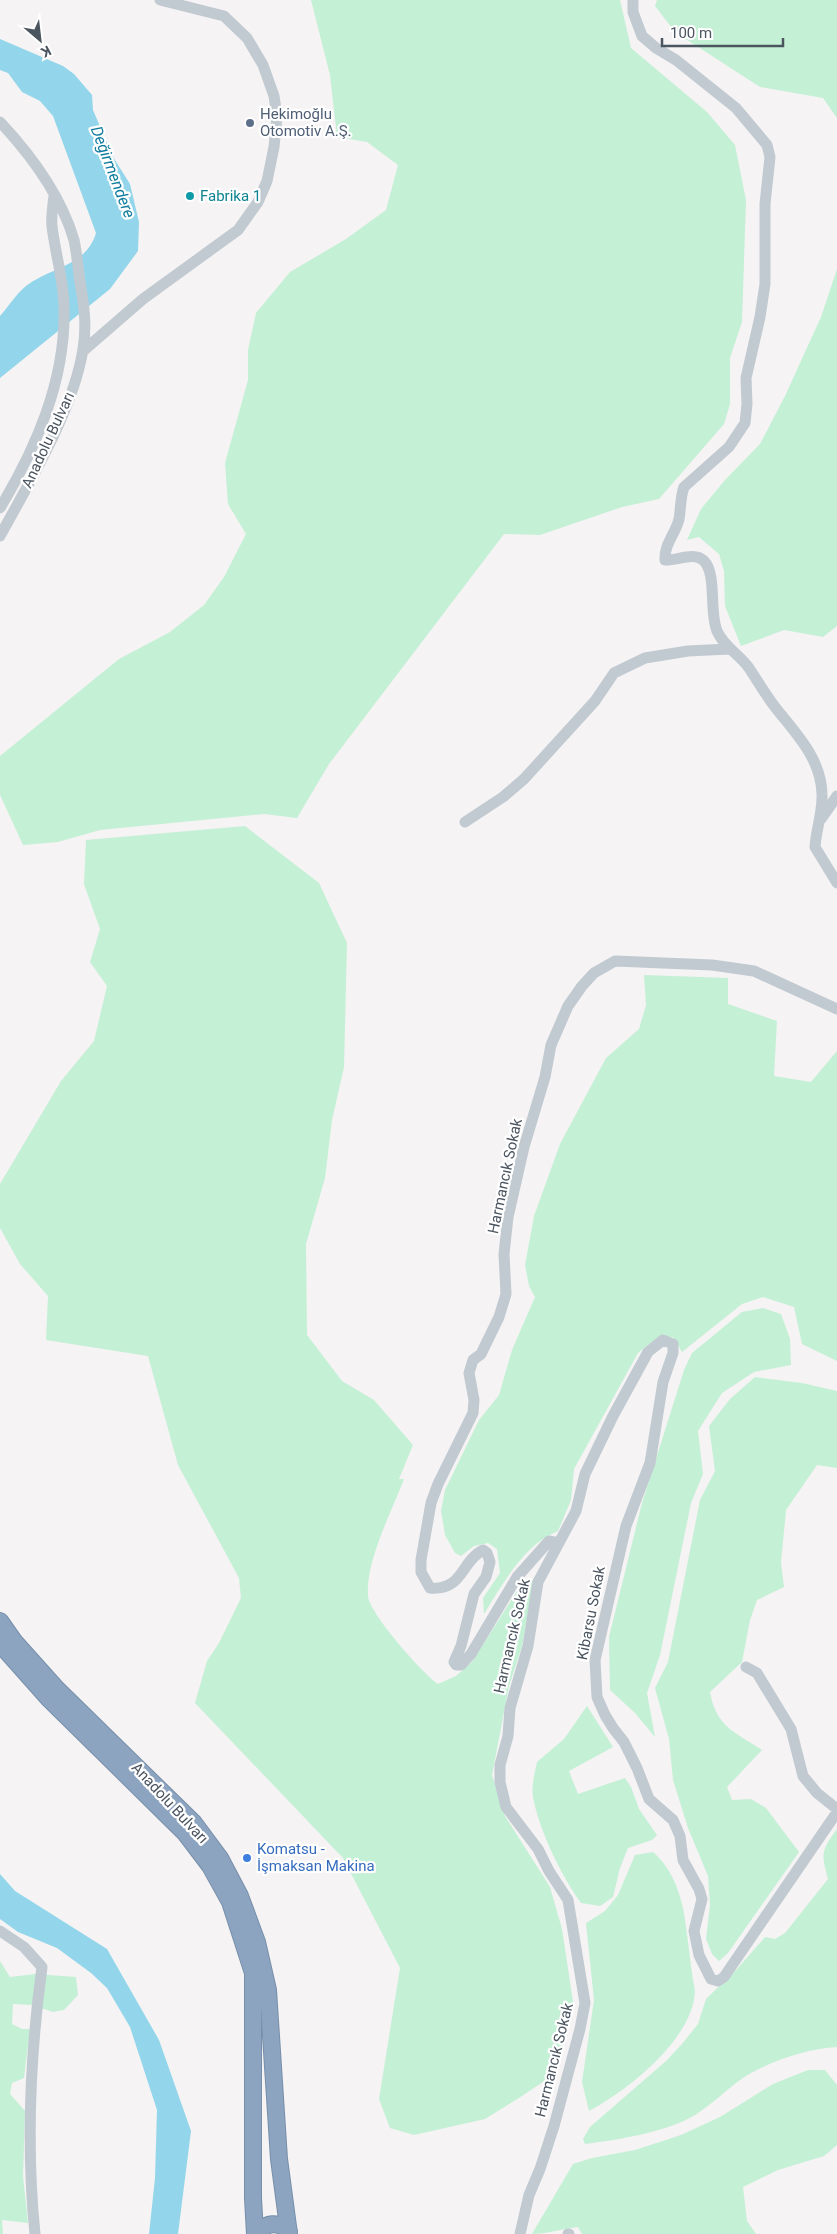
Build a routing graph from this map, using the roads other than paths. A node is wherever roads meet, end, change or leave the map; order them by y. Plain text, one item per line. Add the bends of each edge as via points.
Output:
1 (160, 0) edge
2 (633, 0) edge
3 (0, 122) edge
4 (54, 194) junction
5 (83, 351) junction
6 (0, 508) edge
7 (0, 536) edge
8 (729, 649) junction
9 (837, 796) edge
10 (465, 822) dead end
11 (816, 831) junction
12 (837, 883) edge
13 (837, 1009) edge
14 (559, 1543) junction
15 (0, 1620) edge
16 (0, 1644) edge
17 (746, 1667) dead end
18 (837, 1811) edge
19 (0, 1931) edge
20 (289, 2233) edge
21 (35, 2234) edge
22 (256, 2234) edge
23 (520, 2234) edge

1 - 5 street via 224,16 247,38 264,65 277,116 267,181 258,202 238,230 143,299
2 - 8 street via 632,12 648,43 676,60 736,108 767,145 770,157 765,204 765,284 746,378 748,404 744,423 729,447 684,487 680,496 680,517 664,552 665,560 692,556 703,559 710,568 717,630
3 - 4 street, Anadolu Bulvarı via 18,141
4 - 5 street, Anadolu Bulvarı via 74,240 86,320
4 - 6 street, Anadolu Bulvarı via 52,224 64,308 60,356 46,416 18,479
5 - 7 street, Anadolu Bulvarı via 70,396 41,460
8 - 10 street via 645,658 614,673 595,700 524,779
8 - 11 street via 747,666 778,712 806,745 820,771 822,796
9 - 11 street via 824,812
11 - 12 street via 815,847
13 - 14 street, Harmancık Sokak via 754,971 712,965 615,961 594,973 568,1006 551,1046 508,1217 504,1254 506,1294 485,1346 473,1360 470,1372 473,1413 438,1484 425,1532 421,1572 430,1588 458,1580 477,1553 483,1550 490,1562 486,1577 474,1594 454,1662 456,1665 462,1665 471,1654 517,1577 549,1541
14 - 18 street, Kibarsu Sokak via 576,1511 585,1474 613,1416 648,1352 662,1340 668,1341 673,1344 673,1353 663,1382 650,1463 626,1526 595,1660 597,1698 612,1728 624,1742 649,1799 673,1820 680,1836 684,1860 702,1899 694,1931 699,1955 711,1979 718,1981 724,1977
14 - 23 street, Harmancık Sokak via 538,1582 528,1646 510,1708 500,1782 506,1807 538,1849 568,1900 585,2003 554,2126 529,2195
15 - 20 highway, Anadolu Bulvarı via 14,1641 57,1689 194,1823 220,1858 240,1896 257,1942 268,1990 279,2159
16 - 22 highway, Anadolu Bulvarı via 48,1698 185,1833 210,1866 230,1902 253,1973 253,2198
17 - 18 street via 756,1673 791,1728 803,1776 816,1793
19 - 21 street via 24,1947 42,1967 35,2025 29,2162
20 - 22 highway via 284,2227 272,2224

